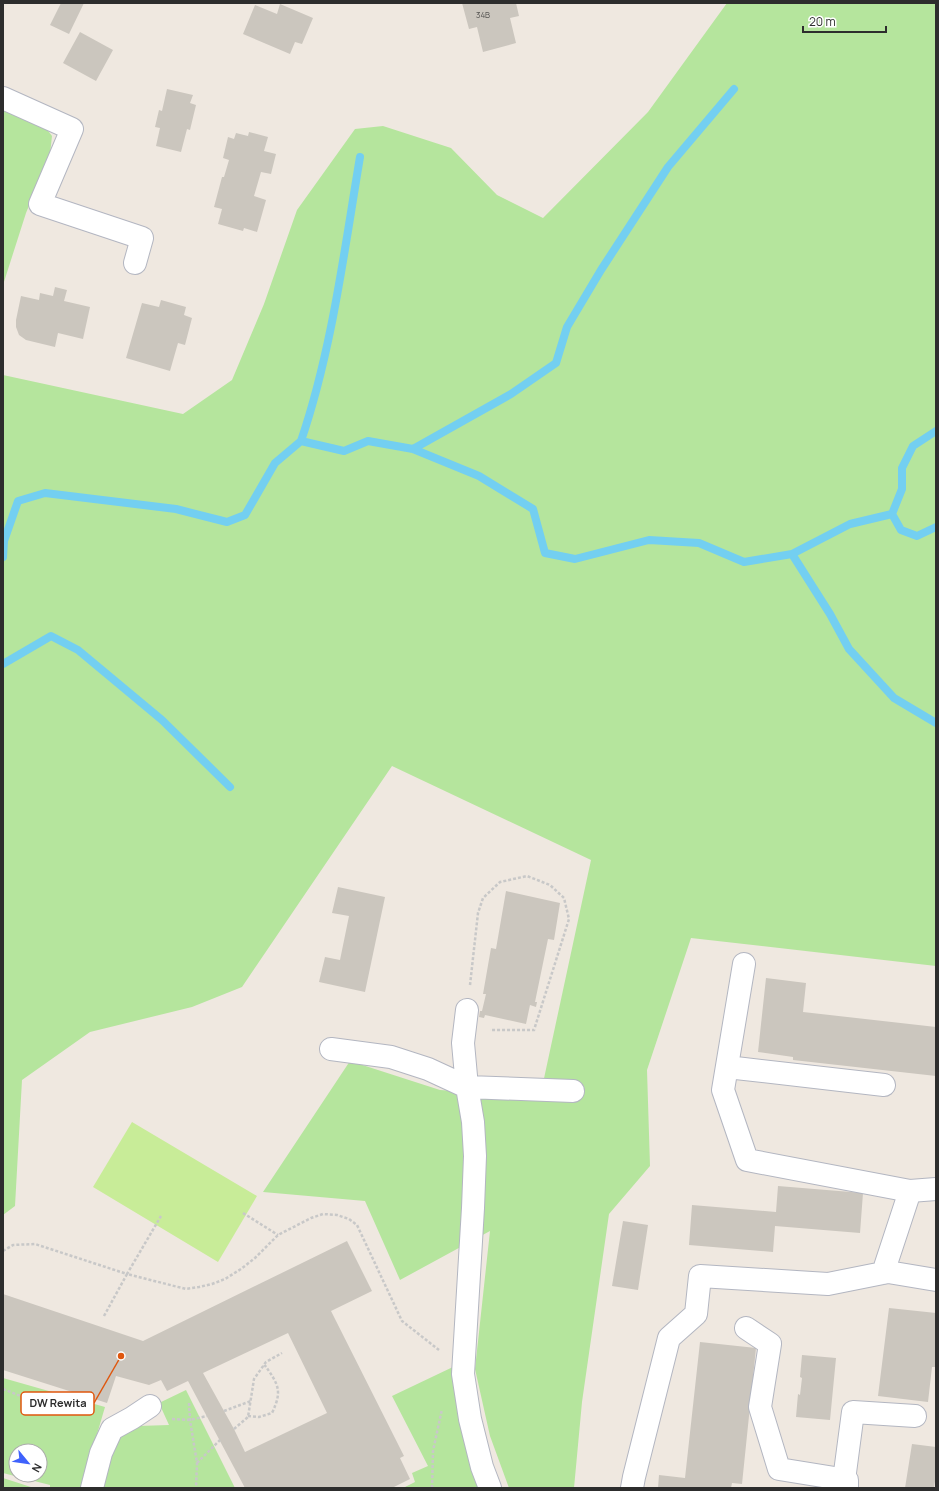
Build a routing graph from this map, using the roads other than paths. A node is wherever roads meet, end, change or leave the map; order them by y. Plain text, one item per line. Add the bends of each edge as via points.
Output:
1 (3, 98) edge
2 (135, 263) dead end
3 (744, 964) dead end
4 (466, 1020) road end
5 (331, 1049) dead end
6 (727, 1067) junction
7 (884, 1084) dead end
8 (467, 1087) junction
9 (573, 1091) dead end
10 (936, 1189) edge
11 (910, 1191) junction
12 (883, 1273) junction
13 (936, 1280) edge
14 (746, 1328) dead end
15 (150, 1406) dead end
16 (915, 1416) dead end
17 (845, 1484) edge
18 (92, 1488) edge
19 (490, 1488) edge
20 (632, 1488) edge

1 - 2 lane via 72,129 40,204 142,238
3 - 6 lane
4 - 8 lane via 463,1043
5 - 8 lane via 391,1057 428,1069
6 - 7 lane
6 - 11 lane via 723,1090 747,1160
8 - 9 lane
8 - 19 lane via 474,1122 474,1208 462,1374 470,1419
10 - 11 lane
11 - 12 lane
12 - 13 lane
12 - 20 lane via 828,1284 700,1276 696,1314 669,1338
14 - 17 lane via 770,1344 760,1407 780,1469
15 - 18 lane via 112,1429 101,1453
16 - 17 lane via 853,1412

